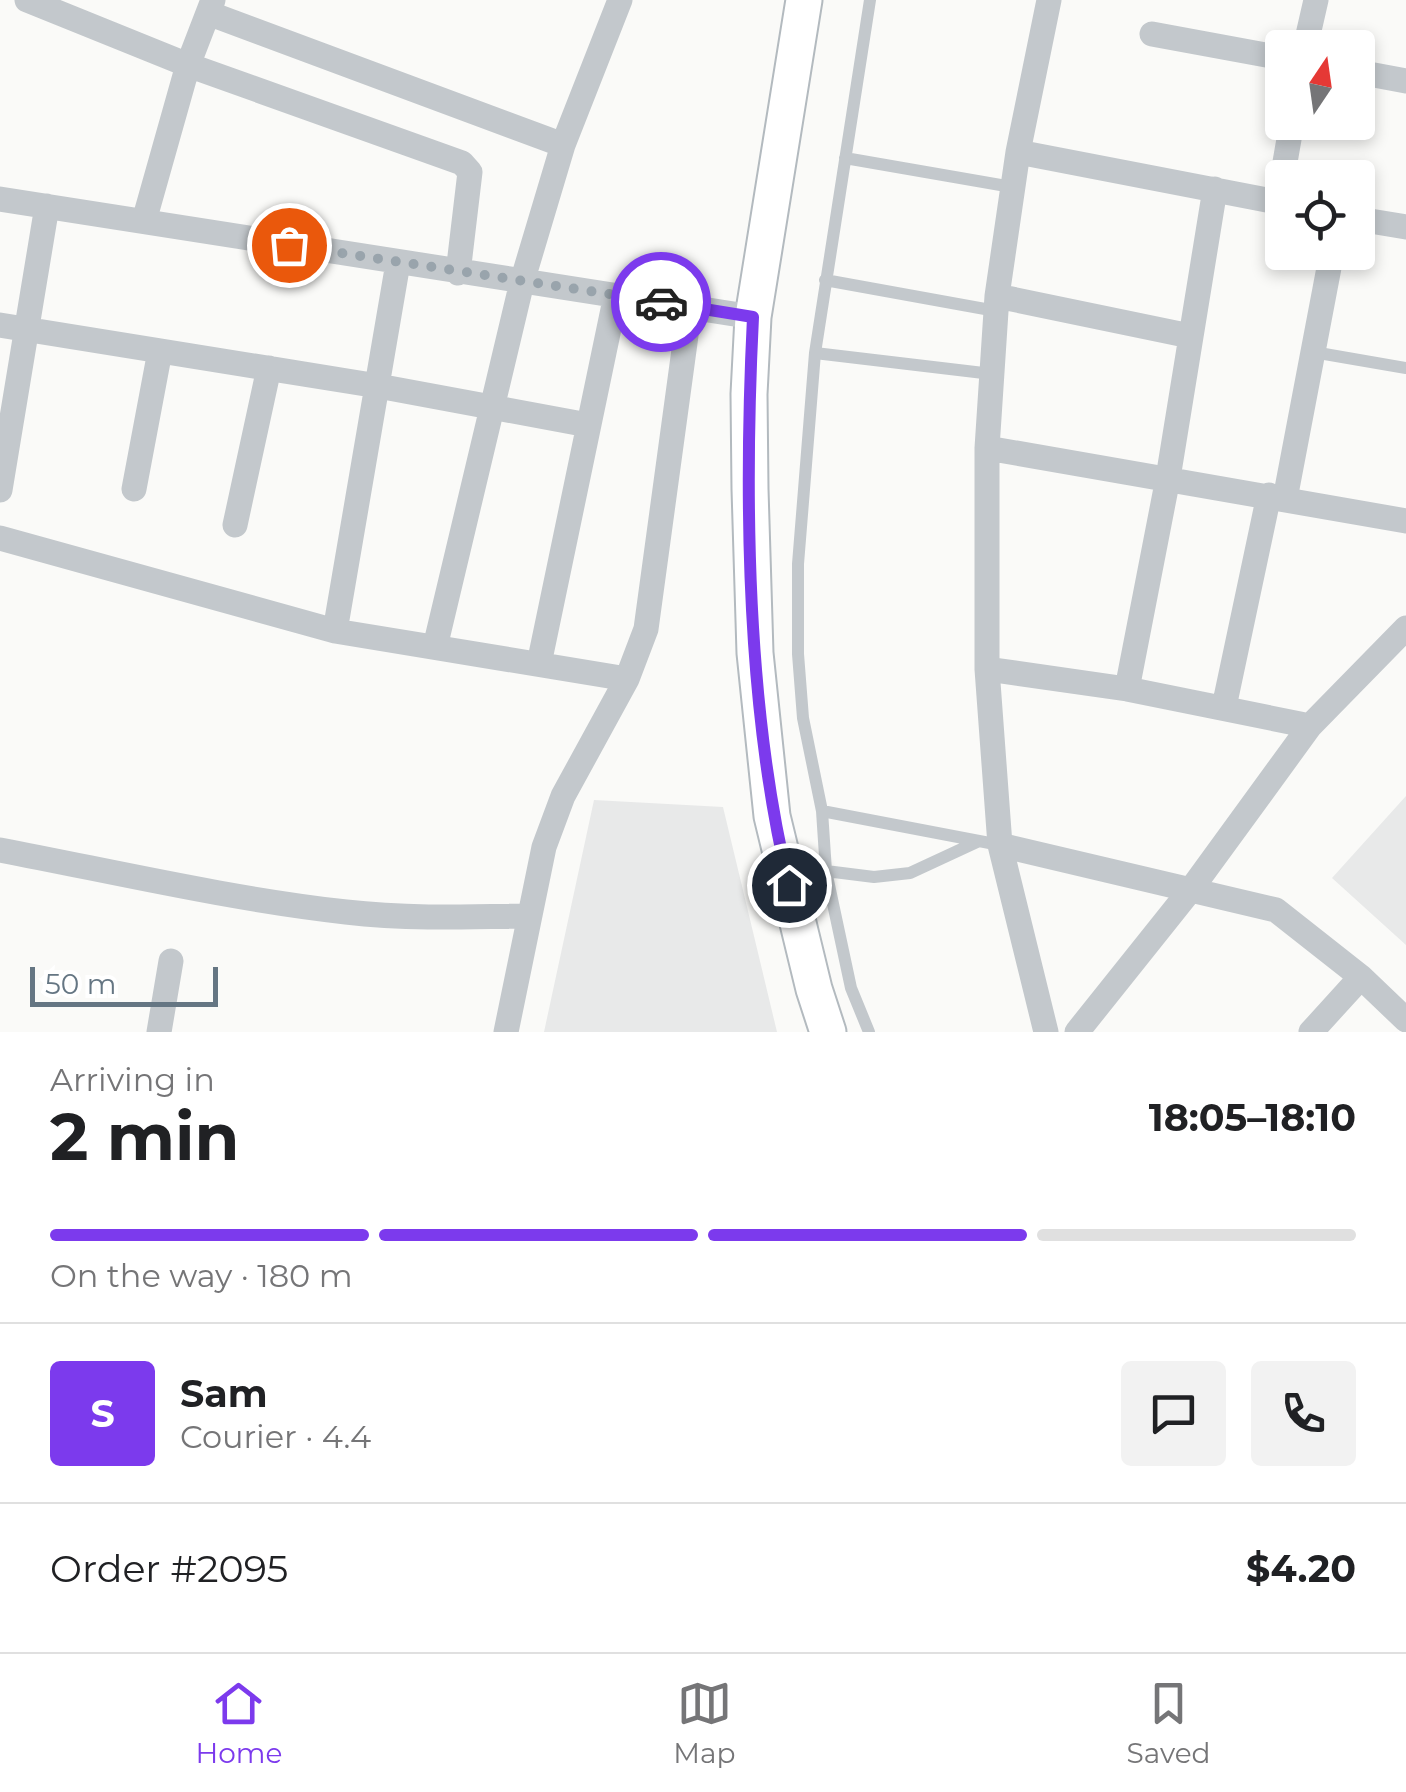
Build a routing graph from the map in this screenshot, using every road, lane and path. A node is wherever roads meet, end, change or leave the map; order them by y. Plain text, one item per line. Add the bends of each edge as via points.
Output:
1 (26, 0) edge
2 (620, 0) edge
3 (804, 0) edge
4 (870, 0) edge
5 (1049, 0) edge
6 (1316, 0) edge
7 (211, 6) edge
8 (1309, 30) edge
9 (1152, 34) dead end
10 (1265, 55) edge
11 (188, 65) junction
12 (1375, 75) edge
13 (1406, 81) edge
14 (563, 146) junction
15 (1018, 152) junction
16 (845, 158) junction
17 (1012, 188) junction
18 (1215, 189) junction
19 (0, 198) edge
20 (1265, 200) edge
21 (47, 206) junction
22 (144, 221) junction
23 (1375, 222) edge
24 (1406, 227) edge
25 (398, 263) junction
26 (1329, 270) edge
27 (458, 273) junction
28 (824, 280) junction
29 (522, 282) junction
30 (616, 294) junction
31 (997, 303) junction
32 (690, 306) junction
33 (753, 317) junction
34 (12, 327) edge
35 (1190, 336) junction
36 (160, 351) junction
37 (1313, 352) junction
38 (815, 353) junction
39 (269, 368) junction
40 (1406, 368) edge
41 (992, 374) junction
42 (378, 386) junction
43 (492, 407) junction
44 (588, 426) junction
45 (987, 448) junction
46 (1168, 478) junction
47 (134, 489) dead end
48 (0, 490) edge
49 (1277, 497) junction
50 (1406, 520) edge
51 (235, 525) dead end
52 (0, 538) edge
53 (1406, 628) edge
54 (335, 631) junction
55 (435, 647) junction
56 (539, 664) junction
57 (987, 669) junction
58 (626, 679) junction
59 (1128, 689) junction
60 (1224, 706) junction
61 (1310, 726) junction
62 (822, 810) junction
63 (991, 843) junction
64 (0, 850) edge
65 (826, 870) junction
66 (1192, 888) junction
67 (529, 916) junction
68 (171, 961) dead end
69 (1361, 977) junction
70 (1406, 1020) edge
71 (159, 1032) edge
72 (506, 1032) edge
73 (828, 1032) edge
74 (869, 1032) edge
75 (1046, 1032) edge
76 (1078, 1032) edge
77 (1311, 1032) edge

1 - 11 street
2 - 14 street
3 - 33 main road
4 - 16 lane
5 - 15 street
6 - 8 street
7 - 11 street
7 - 14 street
9 - 10 street
11 - 22 street
11 - 27 street via 462,163 470,172
12 - 13 street
14 - 29 street
15 - 17 street
15 - 18 street
16 - 17 lane
16 - 28 lane
17 - 31 street
18 - 20 street
18 - 35 street
19 - 21 street
21 - 22 street
21 - 34 street
22 - 25 street
23 - 24 street
25 - 27 street
25 - 42 street
26 - 37 street
27 - 29 street
28 - 31 lane
28 - 38 lane
29 - 30 street
29 - 43 street
30 - 32 street
30 - 44 street
31 - 35 street
31 - 41 street
32 - 33 street
32 - 58 street via 646,629
33 - 73 main road via 750,489 758,689 772,816
34 - 36 street
34 - 48 street
35 - 46 street
36 - 39 street
36 - 47 street
37 - 40 lane
37 - 49 street
38 - 41 lane
38 - 62 lane via 798,564 798,654
39 - 42 street
39 - 51 street
41 - 45 street
42 - 43 street
42 - 54 street
43 - 44 street
43 - 55 street
44 - 56 street
45 - 46 street
45 - 57 street
46 - 49 street
46 - 59 street
49 - 50 street
49 - 60 street
52 - 54 street
53 - 61 street
54 - 55 street
55 - 56 street
56 - 58 street
57 - 59 street
57 - 63 street
58 - 67 street via 563,796
59 - 60 street
60 - 61 street
61 - 66 street
62 - 63 lane
62 - 65 lane
63 - 65 lane via 910,873 874,877
63 - 66 street
63 - 75 street
64 - 67 street via 349,912
65 - 74 lane via 852,988
66 - 69 street via 1276,910
66 - 76 street
67 - 72 street
68 - 71 street
69 - 70 street
69 - 77 street

